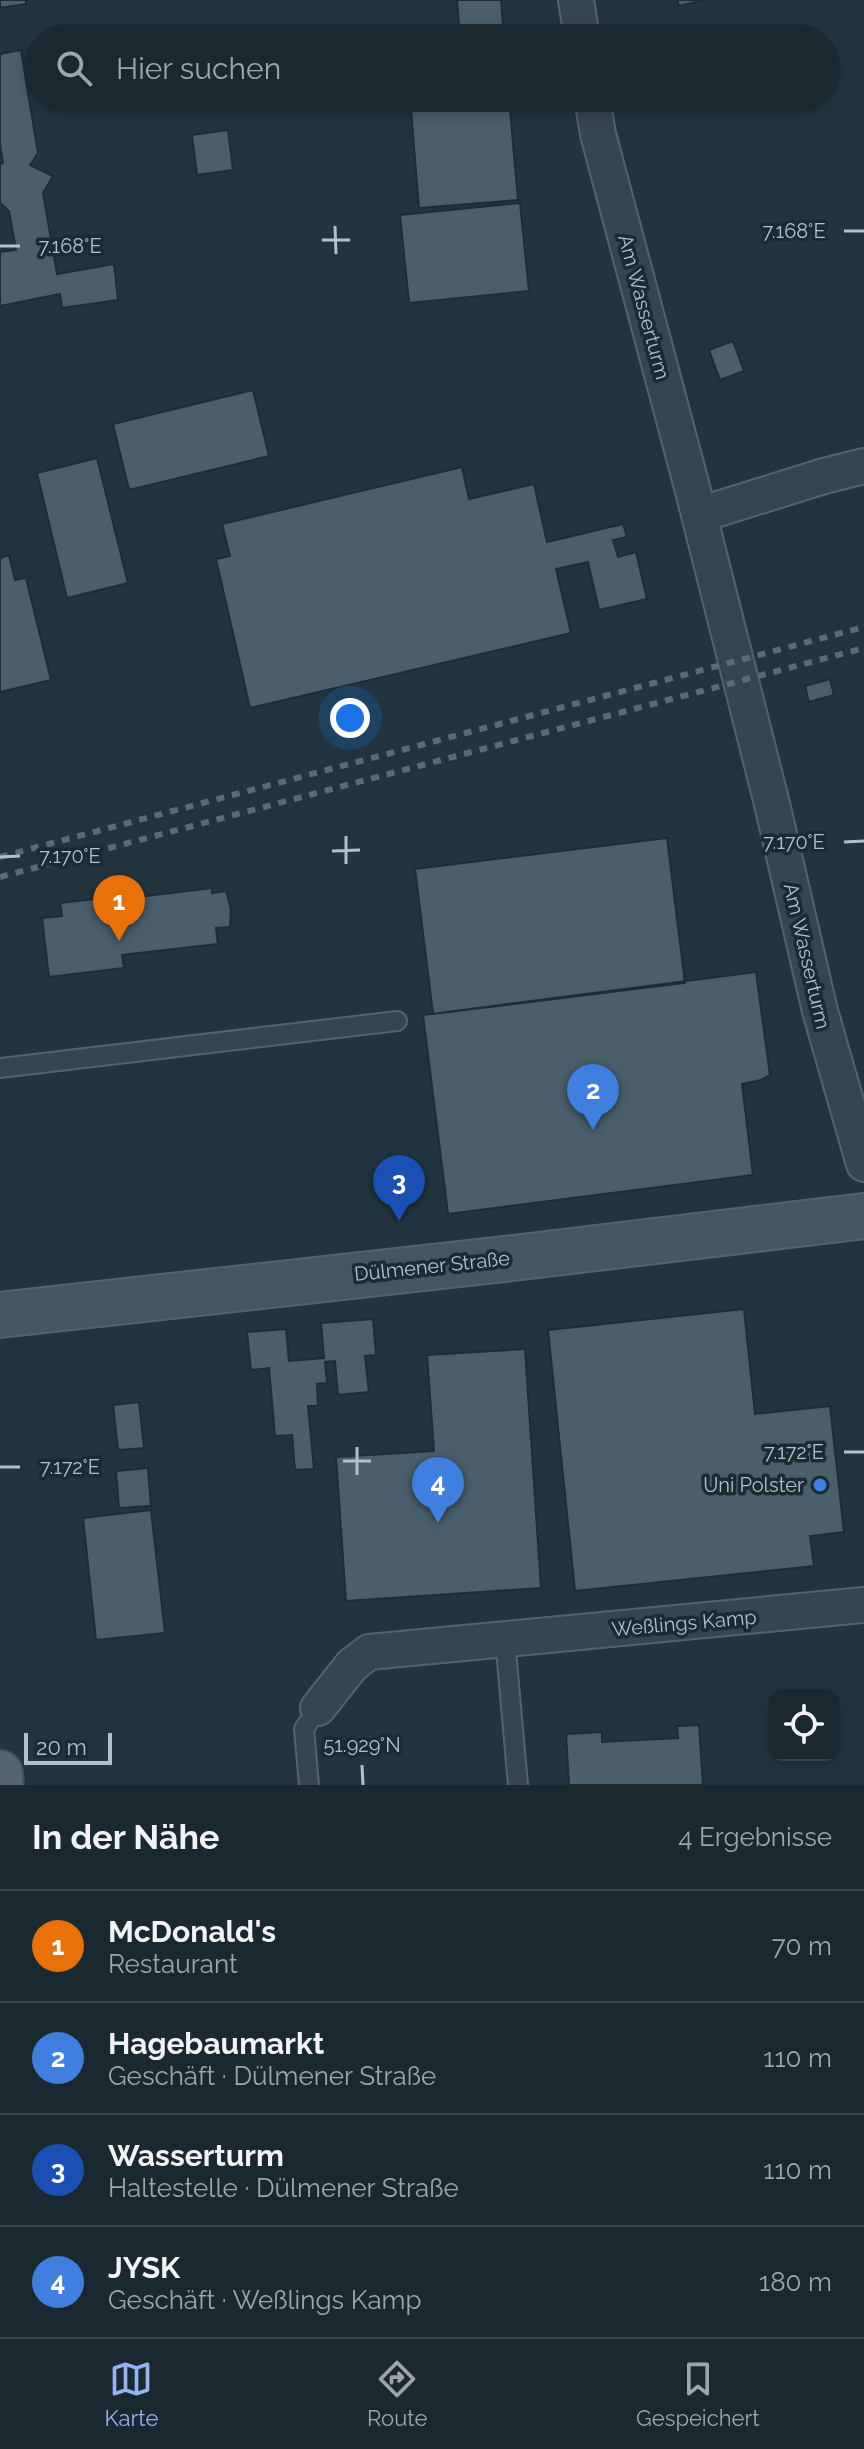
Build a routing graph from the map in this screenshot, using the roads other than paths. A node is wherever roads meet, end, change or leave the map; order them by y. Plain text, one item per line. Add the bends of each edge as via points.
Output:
1 (576, 0) edge
2 (580, 24) edge
3 (594, 112) edge
4 (864, 466) edge
5 (699, 515) junction
6 (397, 1021) dead end
7 (0, 1068) edge
8 (864, 1164) edge
9 (864, 1216) edge
10 (0, 1315) edge
11 (864, 1605) edge
12 (505, 1639) junction
13 (318, 1708) joint
14 (0, 1773) edge
15 (1, 1785) edge
16 (309, 1785) edge
17 (518, 1785) edge

1 - 2 street
3 - 5 street, Am Wasserturm
4 - 5 street
5 - 8 street, Am Wasserturm via 820,1011
6 - 7 lane
9 - 10 street, Dülmener Straße
11 - 12 street, Weßlings Kamp
12 - 13 street, Weßlings Kamp via 369,1652
12 - 17 lane
13 - 16 lane, Weßlings Kamp via 304,1729
14 - 15 main road

